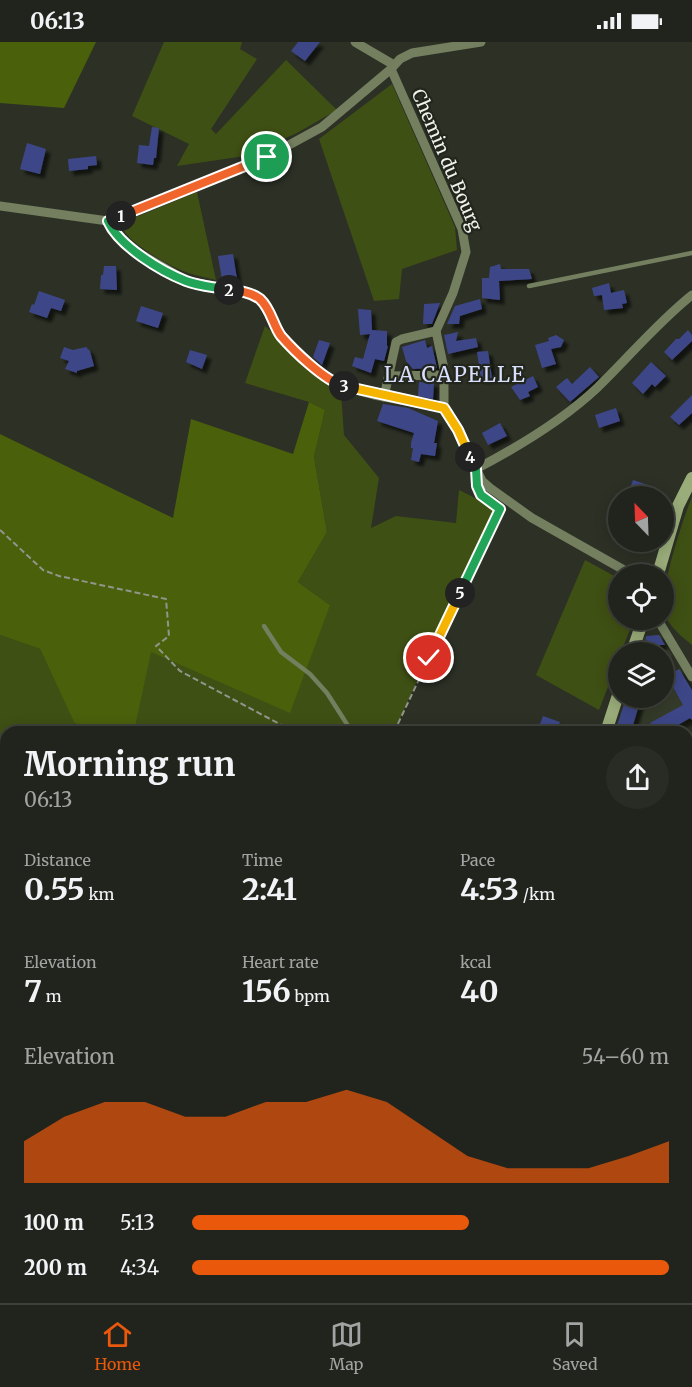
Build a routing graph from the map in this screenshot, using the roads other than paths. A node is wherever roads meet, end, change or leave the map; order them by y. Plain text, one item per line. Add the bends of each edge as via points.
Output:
1 (355, 42) edge
2 (481, 42) edge
3 (393, 67) junction
4 (0, 206) edge
5 (108, 221) junction
6 (692, 253) edge
7 (529, 286) dead end
8 (692, 295) edge
9 (438, 335) junction
10 (444, 375) junction
11 (389, 376) junction
12 (384, 397) junction
13 (444, 408) junction
14 (476, 469) junction
15 (692, 478) edge
16 (613, 564) edge
17 (661, 564) edge
18 (264, 626) dead end
19 (664, 630) edge
20 (692, 677) edge
21 (614, 708) edge
22 (348, 726) edge
23 (608, 726) edge

1 - 3 street
2 - 3 street via 412,53
3 - 5 street via 322,127 267,157
3 - 9 street, Chemin du Bourg via 462,228 466,252
4 - 5 street
5 - 12 street via 113,232 132,249 187,281 259,298 281,335 310,364 337,385
6 - 7 lane
8 - 14 street via 566,414
9 - 10 street
9 - 11 street via 396,342
10 - 11 street
10 - 13 street
11 - 12 street
12 - 13 street
13 - 14 street
14 - 16 street via 490,489 531,518
15 - 17 street via 678,506
18 - 22 lane via 280,652 310,674 327,693
19 - 20 street
21 - 23 street

